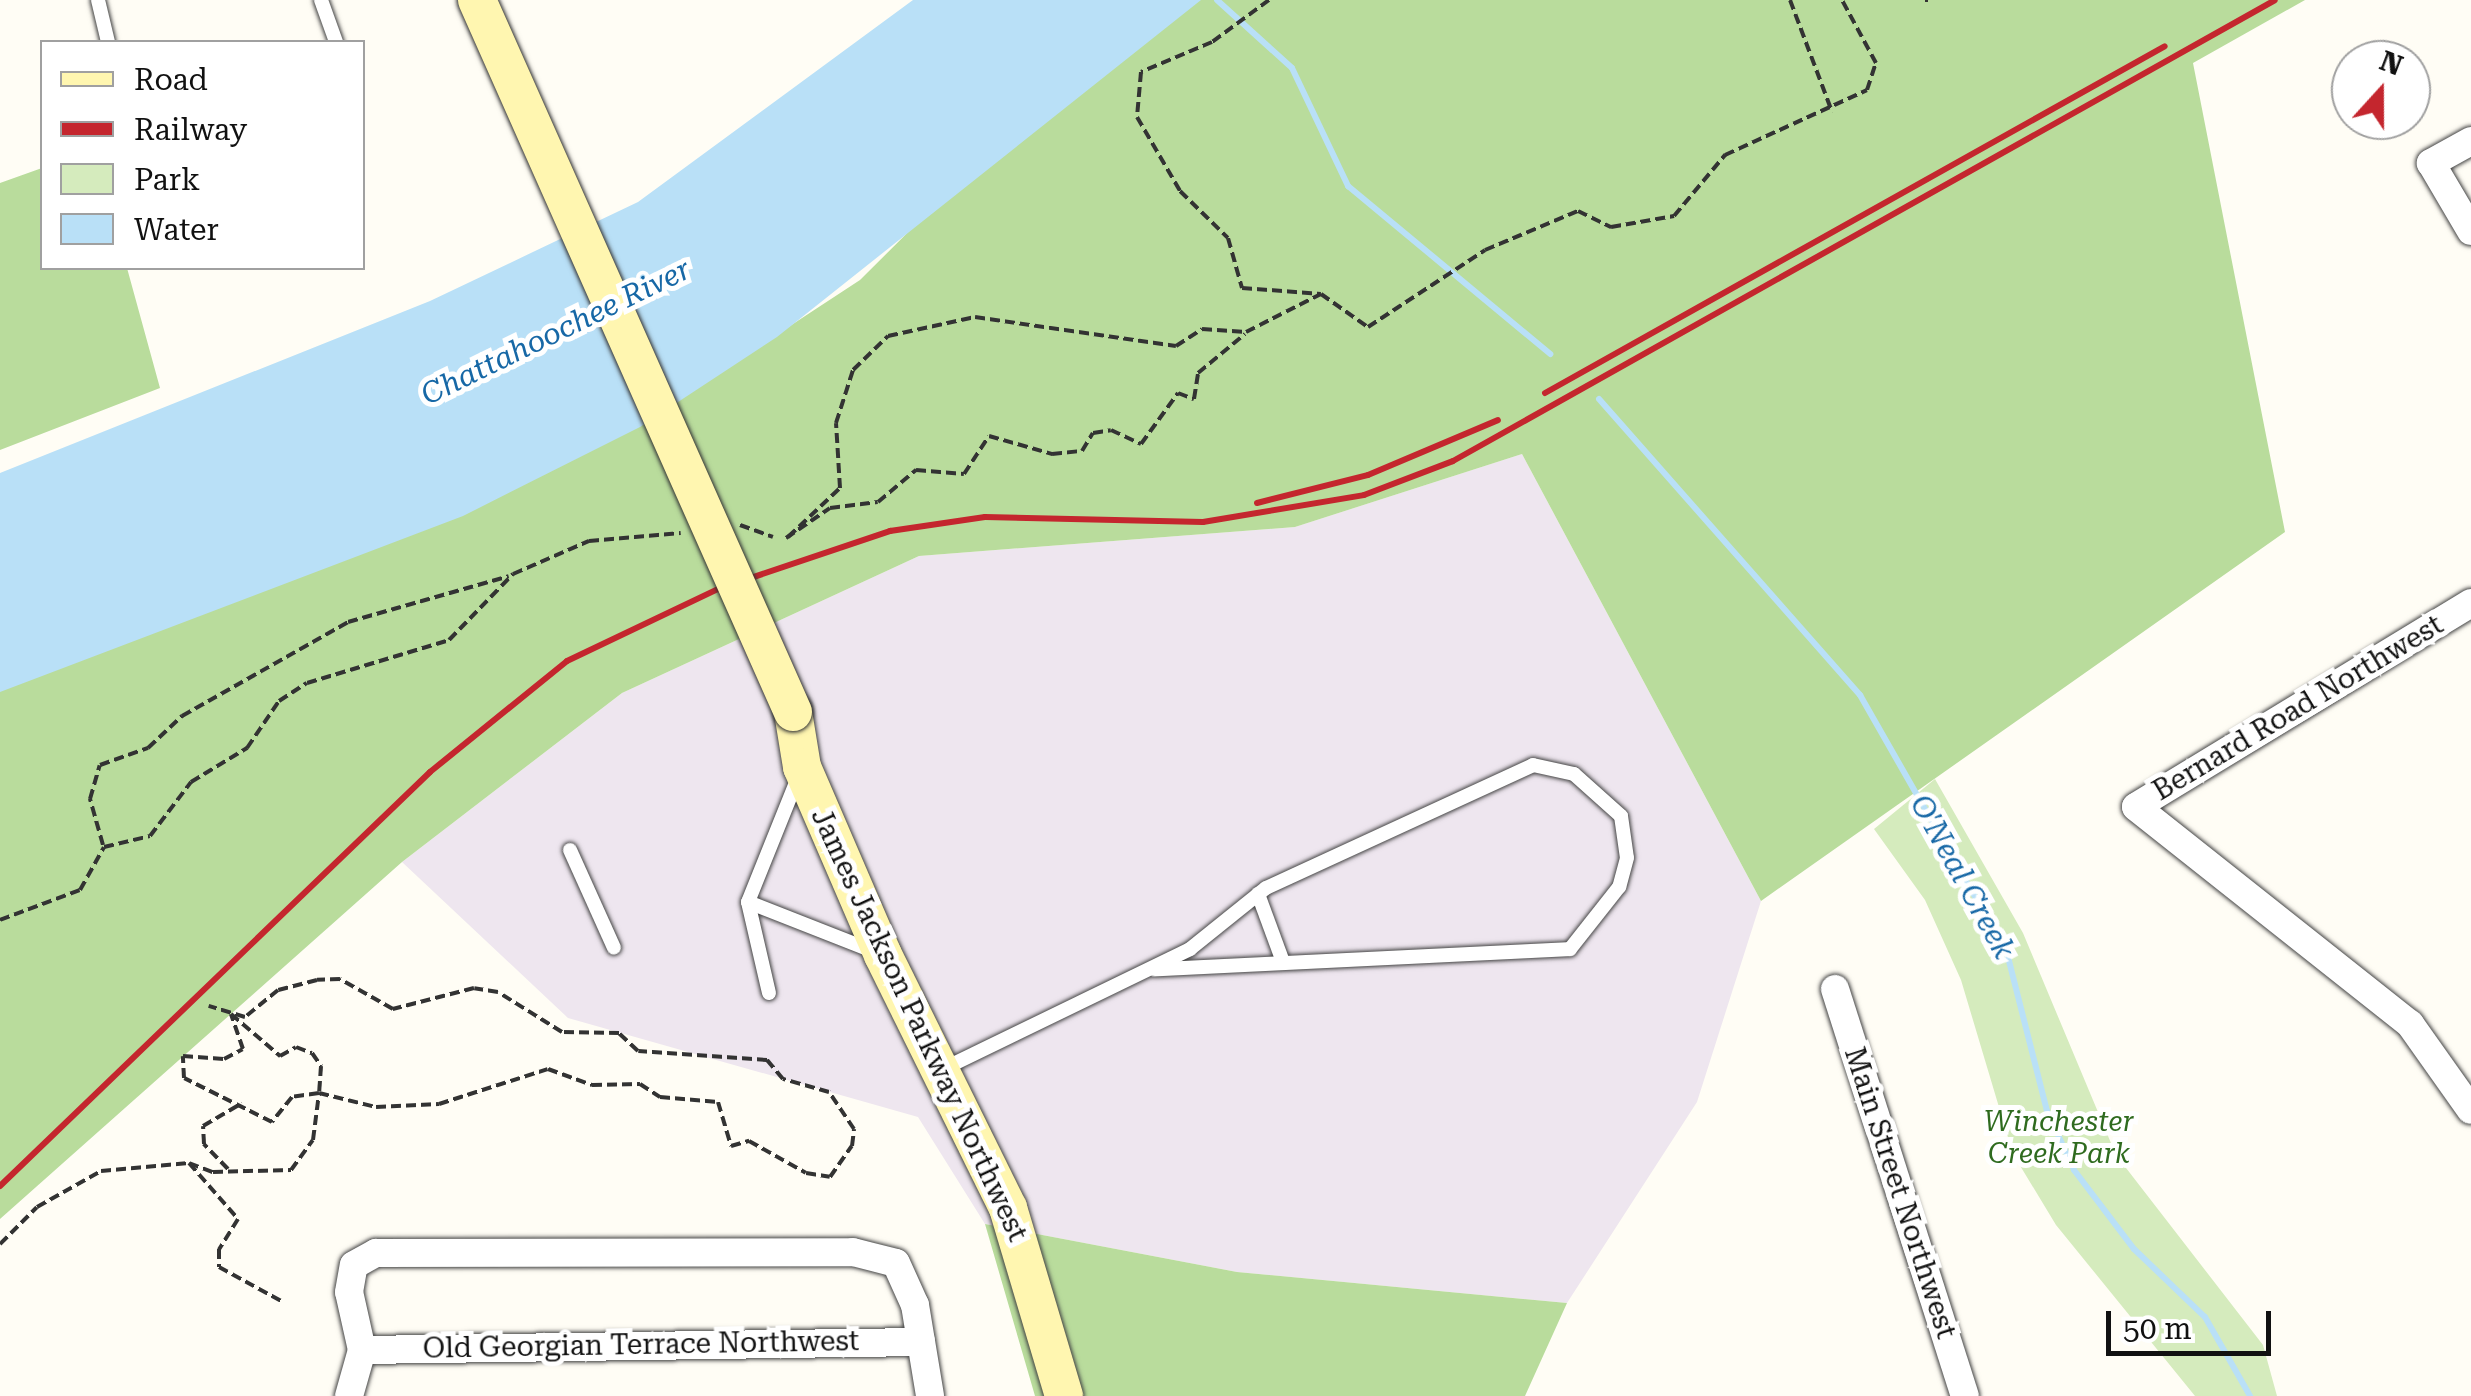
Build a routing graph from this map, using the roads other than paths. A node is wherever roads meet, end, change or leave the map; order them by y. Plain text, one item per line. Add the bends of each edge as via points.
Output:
1 (98, 0) edge
2 (321, 0) edge
3 (477, 0) edge
4 (108, 40) edge
5 (335, 40) edge
6 (2471, 141) edge
7 (2471, 231) edge
8 (2471, 603) edge
9 (802, 766) junction
10 (570, 850) dead end
11 (1258, 894) junction
12 (748, 902) junction
13 (614, 948) dead end
14 (883, 956) junction
15 (1284, 962) junction
16 (1154, 968) junction
17 (1835, 990) dead end
18 (769, 992) dead end
19 (940, 1070) junction
20 (2471, 1110) edge
21 (921, 1342) junction
22 (362, 1350) junction
23 (349, 1396) edge
24 (930, 1396) edge
25 (1064, 1396) edge
26 (1965, 1396) edge

1 - 4 lane
2 - 5 lane
3 - 9 main road, James Jackson Parkway Northwest, bridge via 793,712
6 - 7 street via 2431,163
8 - 20 street, Bernard Road Northwest via 2136,807 2410,1024
9 - 12 lane
9 - 14 main road, James Jackson Parkway Northwest
10 - 13 lane
11 - 15 lane
11 - 15 lane via 1533,764 1574,774 1620,816 1627,858 1619,888 1570,949
11 - 16 lane
12 - 14 lane
12 - 18 lane
14 - 19 main road, James Jackson Parkway Northwest
15 - 16 lane
16 - 19 lane
17 - 26 street, Main Street Northwest
19 - 25 main road, James Jackson Parkway Northwest via 1008,1208
21 - 22 street, Old Georgian Terrace Northwest
21 - 22 street via 914,1305 886,1256 391,1252 359,1260 351,1274 348,1314
21 - 24 street
22 - 23 street

